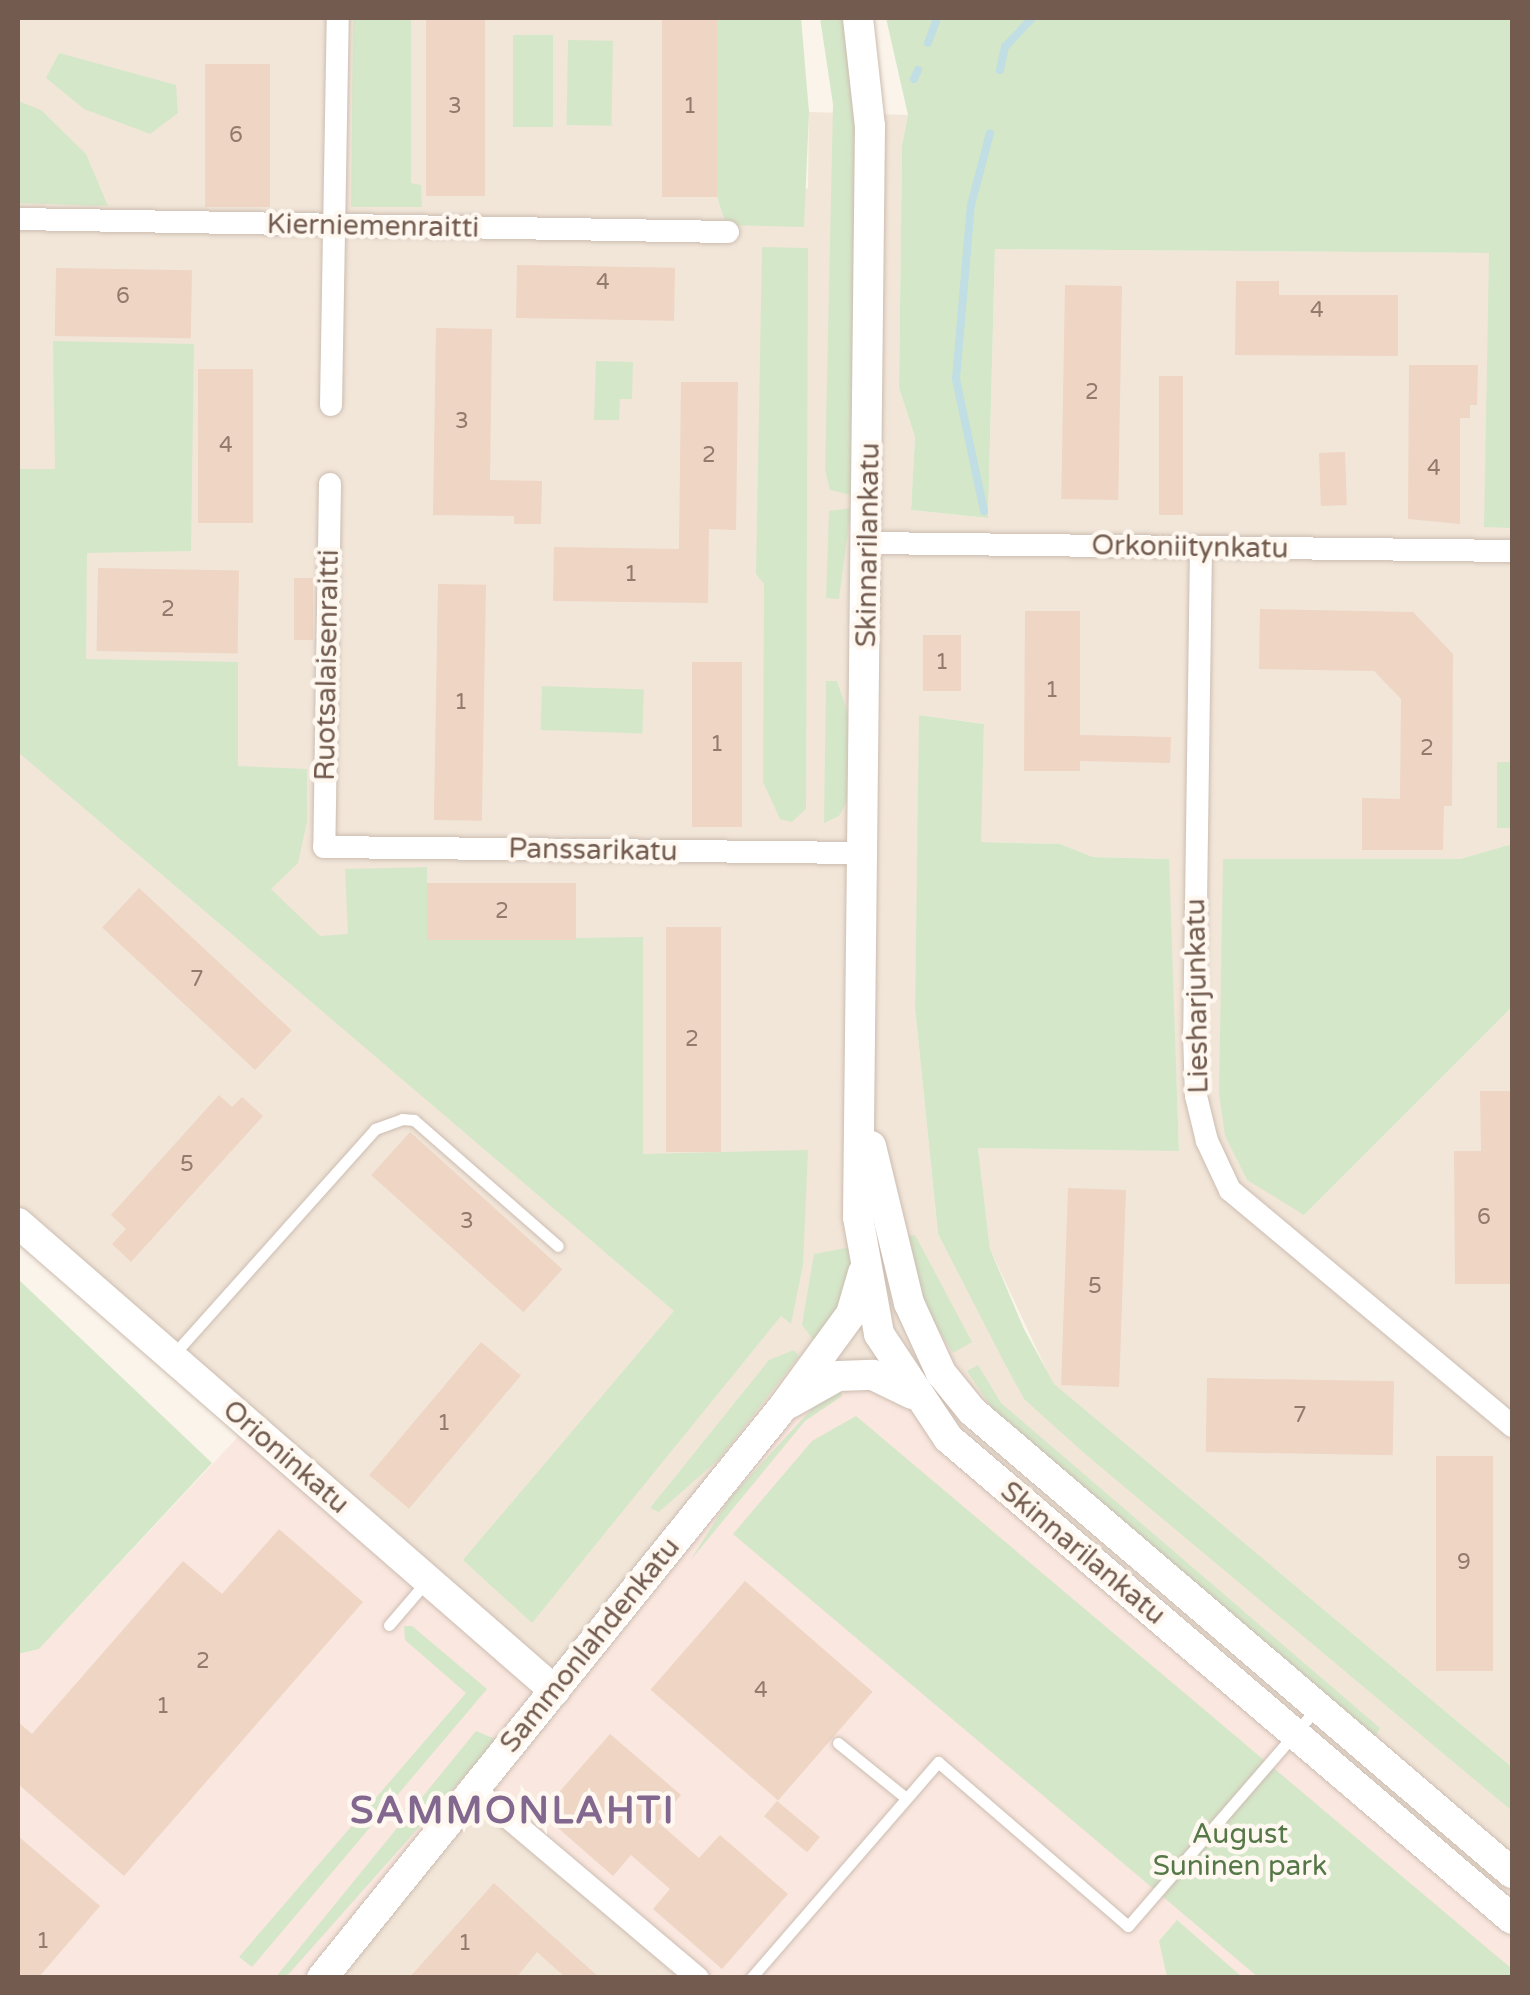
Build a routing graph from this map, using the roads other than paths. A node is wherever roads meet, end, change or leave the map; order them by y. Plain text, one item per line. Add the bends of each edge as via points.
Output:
1 (338, 18) edge
2 (858, 18) edge
3 (18, 220) edge
4 (334, 225) junction
5 (728, 232) dead end
6 (331, 405) dead end
7 (330, 484) dead end
8 (868, 543) junction
9 (1202, 547) junction
10 (1512, 551) edge
11 (324, 847) joint
12 (862, 853) junction
13 (858, 1074) junction
14 (18, 1224) edge
15 (558, 1246) dead end
16 (864, 1260) junction
17 (904, 1284) junction
18 (880, 1327) junction
19 (838, 1333) junction
20 (172, 1357) junction
21 (941, 1373) junction
22 (838, 1376) junction
23 (914, 1396) junction
24 (783, 1407) junction
25 (1512, 1426) edge
26 (428, 1580) junction
27 (389, 1625) dead end
28 (555, 1691) junction
29 (1317, 1708) junction
30 (1295, 1733) junction
31 (838, 1742) dead end
32 (474, 1789) junction
33 (906, 1798) junction
34 (1512, 1873) edge
35 (1512, 1919) edge
36 (322, 1978) edge
37 (698, 1978) edge
38 (751, 1978) edge

1 - 4 street
2 - 8 main road, Skinnarilankatu via 870,126
3 - 4 street, Kierniemenraitti
4 - 5 street, Kierniemenraitti
4 - 6 street
7 - 11 street, Ruotsalaisenraitti
8 - 9 street, Orkoniitynkatu
8 - 12 main road, Skinnarilankatu
9 - 10 street, Orkoniitynkatu
9 - 25 street, Liesharjunkatu via 1194,1033 1196,1096 1207,1141 1230,1190
11 - 12 street, Panssarikatu
12 - 13 main road, Skinnarilankatu
13 - 16 main road, Skinnarilankatu
13 - 17 main road, Skinnarilankatu
14 - 20 main road, Orioninkatu
15 - 20 lane via 414,1120 402,1118 375,1129
16 - 18 main road, Skinnarilankatu
16 - 19 main road, Sammonlahdenkatu via 861,1290
17 - 18 main road, Sammonlahdenkatu
17 - 21 main road, Skinnarilankatu
18 - 19 main road
18 - 21 main road
18 - 22 main road, Sammonlahdenkatu
18 - 23 main road, Skinnarilankatu
19 - 24 main road, Sammonlahdenkatu
20 - 26 main road, Orioninkatu
21 - 29 main road, Skinnarilankatu via 972,1412
22 - 23 main road via 874,1375
22 - 24 main road, Sammonlahdenkatu
23 - 30 main road, Skinnarilankatu via 948,1438
24 - 28 main road, Sammonlahdenkatu
26 - 27 lane
26 - 28 main road, Orioninkatu
28 - 32 main road, Sammonlahdenkatu
29 - 30 lane
29 - 34 main road, Skinnarilankatu
30 - 33 lane via 1128,1926 938,1762
30 - 35 main road, Skinnarilankatu
31 - 33 lane
32 - 36 main road, Sammonlahdenkatu
32 - 37 street
33 - 38 lane

